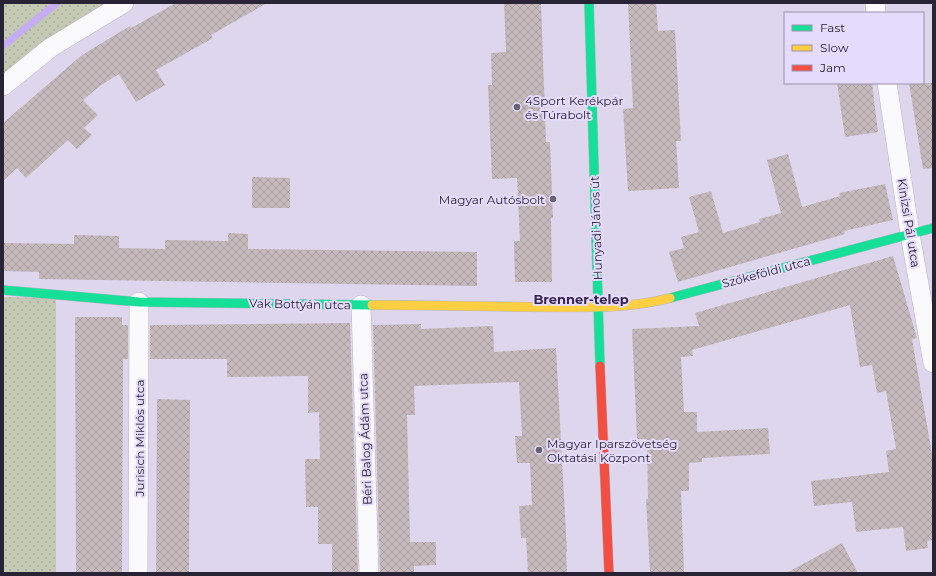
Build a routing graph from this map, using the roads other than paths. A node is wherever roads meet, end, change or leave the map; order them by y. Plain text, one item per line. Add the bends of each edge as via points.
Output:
1 (124, 3) edge
2 (589, 3) edge
3 (887, 84) edge
4 (3, 86) edge
5 (933, 228) edge
6 (910, 234) junction
7 (3, 290) edge
8 (139, 302) junction
9 (361, 305) junction
10 (598, 306) junction
11 (933, 363) edge
12 (138, 573) edge
13 (369, 573) edge
14 (609, 573) edge

1 - 4 street via 50,48
2 - 10 street, Hunyadi János út
3 - 6 street, Kinizsi Pál utca
5 - 6 street, Szőkeföldi utca
6 - 10 street, Szőkeföldi utca via 653,302
6 - 11 street, Kinizsi Pál utca
7 - 8 street, Vak Bottyán utca
8 - 9 street, Vak Bottyán utca
8 - 12 street, Jurisich Miklós utca
9 - 10 street, Vak Bottyán utca
9 - 13 street, Béri Balog Ádám utca
10 - 14 street, Hunyadi János út

